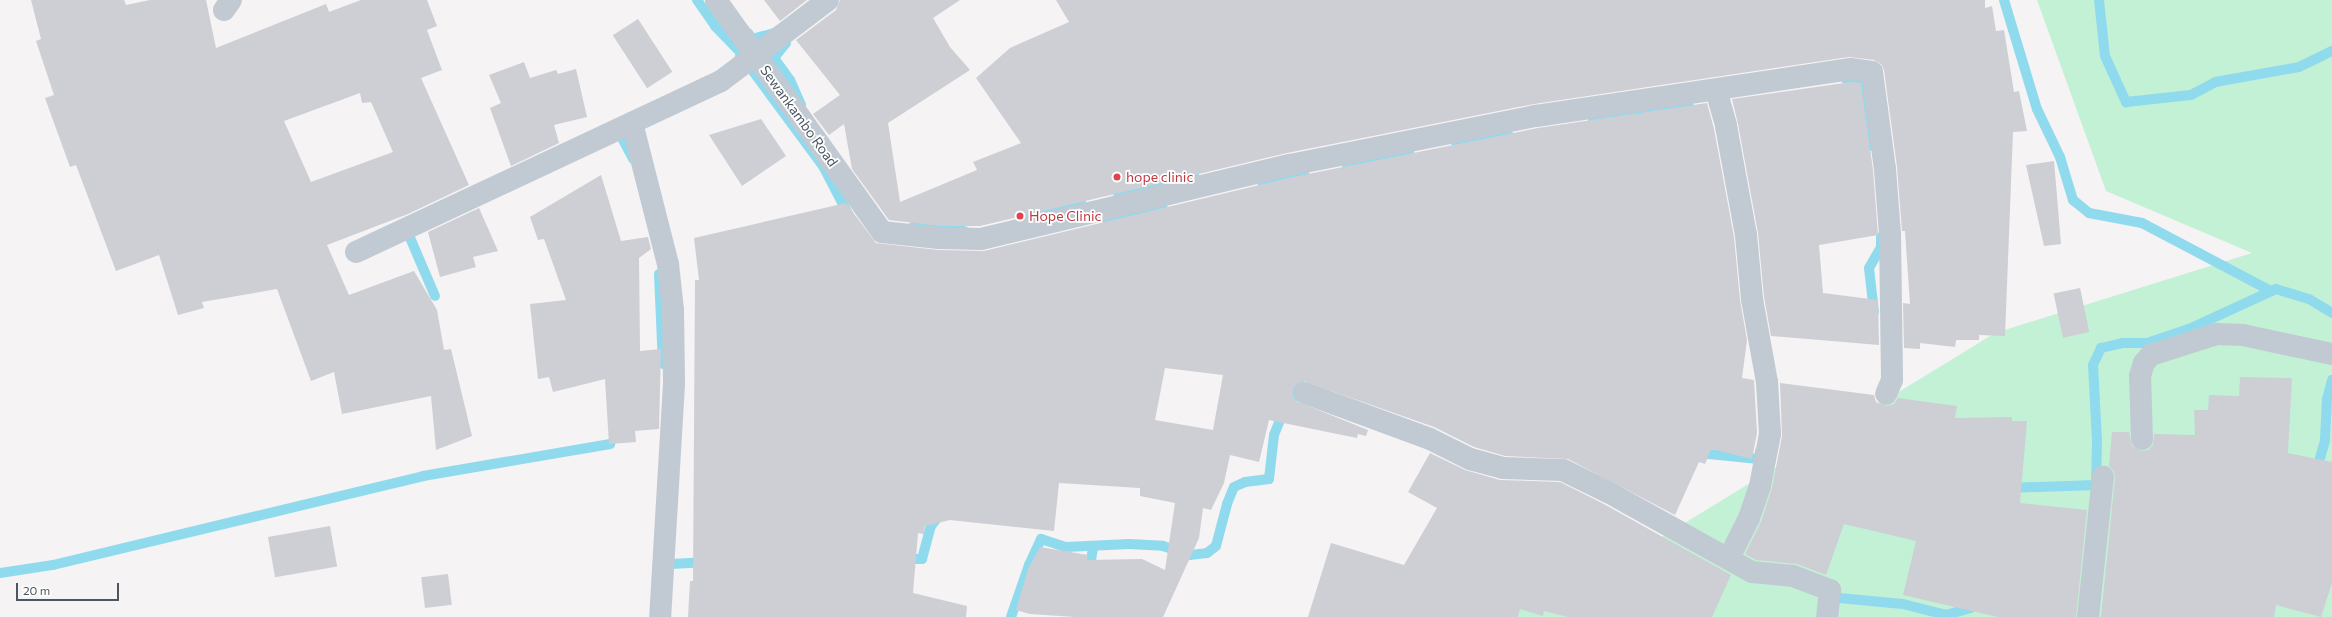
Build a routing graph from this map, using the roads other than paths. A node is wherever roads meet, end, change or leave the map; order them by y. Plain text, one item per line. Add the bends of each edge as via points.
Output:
1 (716, 0) edge
2 (828, 0) edge
3 (757, 56) junction
4 (1716, 90) junction
5 (632, 123) junction
6 (356, 252) dead end
7 (2332, 354) edge
8 (1305, 393) dead end
9 (1886, 394) dead end
10 (2142, 439) dead end
11 (2103, 477) dead end
12 (1729, 558) junction
13 (660, 617) edge
14 (1827, 617) edge
15 (2088, 617) edge

1 - 3 street, Sewankambo Road
2 - 3 street
3 - 4 street, Sewankambo Road via 882,232 939,238 981,239 1290,165 1536,116
3 - 5 street via 721,81
4 - 9 street via 1851,69 1872,72 1885,168 1890,234 1892,380
4 - 12 street via 1726,126 1746,235 1752,299 1767,382 1770,434 1760,486
5 - 6 street
5 - 13 street via 668,264 673,310 674,384
7 - 10 street via 2243,336 2217,334 2151,354 2144,363 2140,376
8 - 12 street via 1430,439 1477,461 1503,468 1563,470
11 - 15 street
12 - 14 street via 1752,572 1793,576 1830,590

